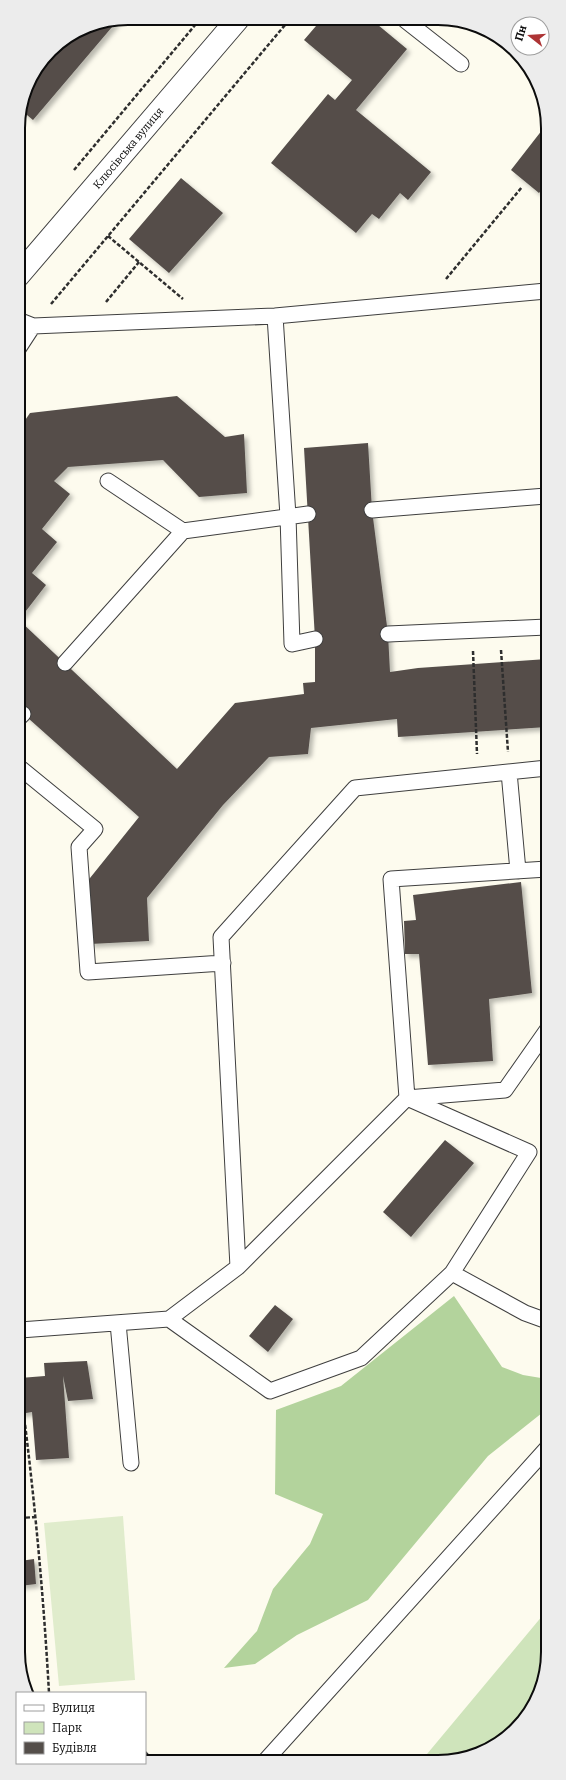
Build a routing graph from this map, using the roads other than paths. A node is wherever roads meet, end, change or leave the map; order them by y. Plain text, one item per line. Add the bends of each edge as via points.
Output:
1 (233, 25) edge
2 (411, 25) edge
3 (461, 64) dead end
4 (25, 268) edge
5 (541, 289) edge
6 (275, 316) junction
7 (25, 323) edge
8 (33, 326) junction
9 (25, 338) edge
10 (108, 481) dead end
11 (541, 496) edge
12 (372, 510) dead end
13 (308, 514) dead end
14 (288, 516) junction
15 (183, 531) junction
16 (541, 627) edge
17 (388, 634) dead end
18 (315, 639) dead end
19 (65, 663) dead end
20 (541, 769) edge
21 (25, 772) edge
22 (510, 772) junction
23 (541, 869) edge
24 (518, 871) junction
25 (223, 963) junction
26 (541, 1039) edge
27 (407, 1098) junction
28 (238, 1267) junction
29 (452, 1273) junction
30 (169, 1318) junction
31 (541, 1319) edge
32 (118, 1324) junction
33 (25, 1330) edge
34 (541, 1455) edge
35 (131, 1463) dead end
36 (271, 1755) edge

1 - 4 street, Клюсівська вулиця
2 - 3 lane
5 - 6 lane
6 - 8 lane
6 - 14 lane
7 - 8 lane
8 - 9 lane
10 - 15 lane
11 - 12 lane
13 - 14 lane
14 - 15 lane
14 - 18 lane via 292,644
15 - 19 lane
16 - 17 lane
20 - 22 lane
21 - 25 lane via 95,830 79,847 88,972
22 - 24 lane
22 - 25 lane via 355,788 221,937
23 - 24 lane
24 - 27 lane via 391,880
25 - 28 lane
26 - 27 lane via 505,1090
27 - 28 lane
27 - 29 lane via 529,1152
28 - 30 lane
29 - 30 lane via 362,1358 270,1391
29 - 31 lane via 525,1313
30 - 32 lane
32 - 33 lane
32 - 35 lane
34 - 36 lane

